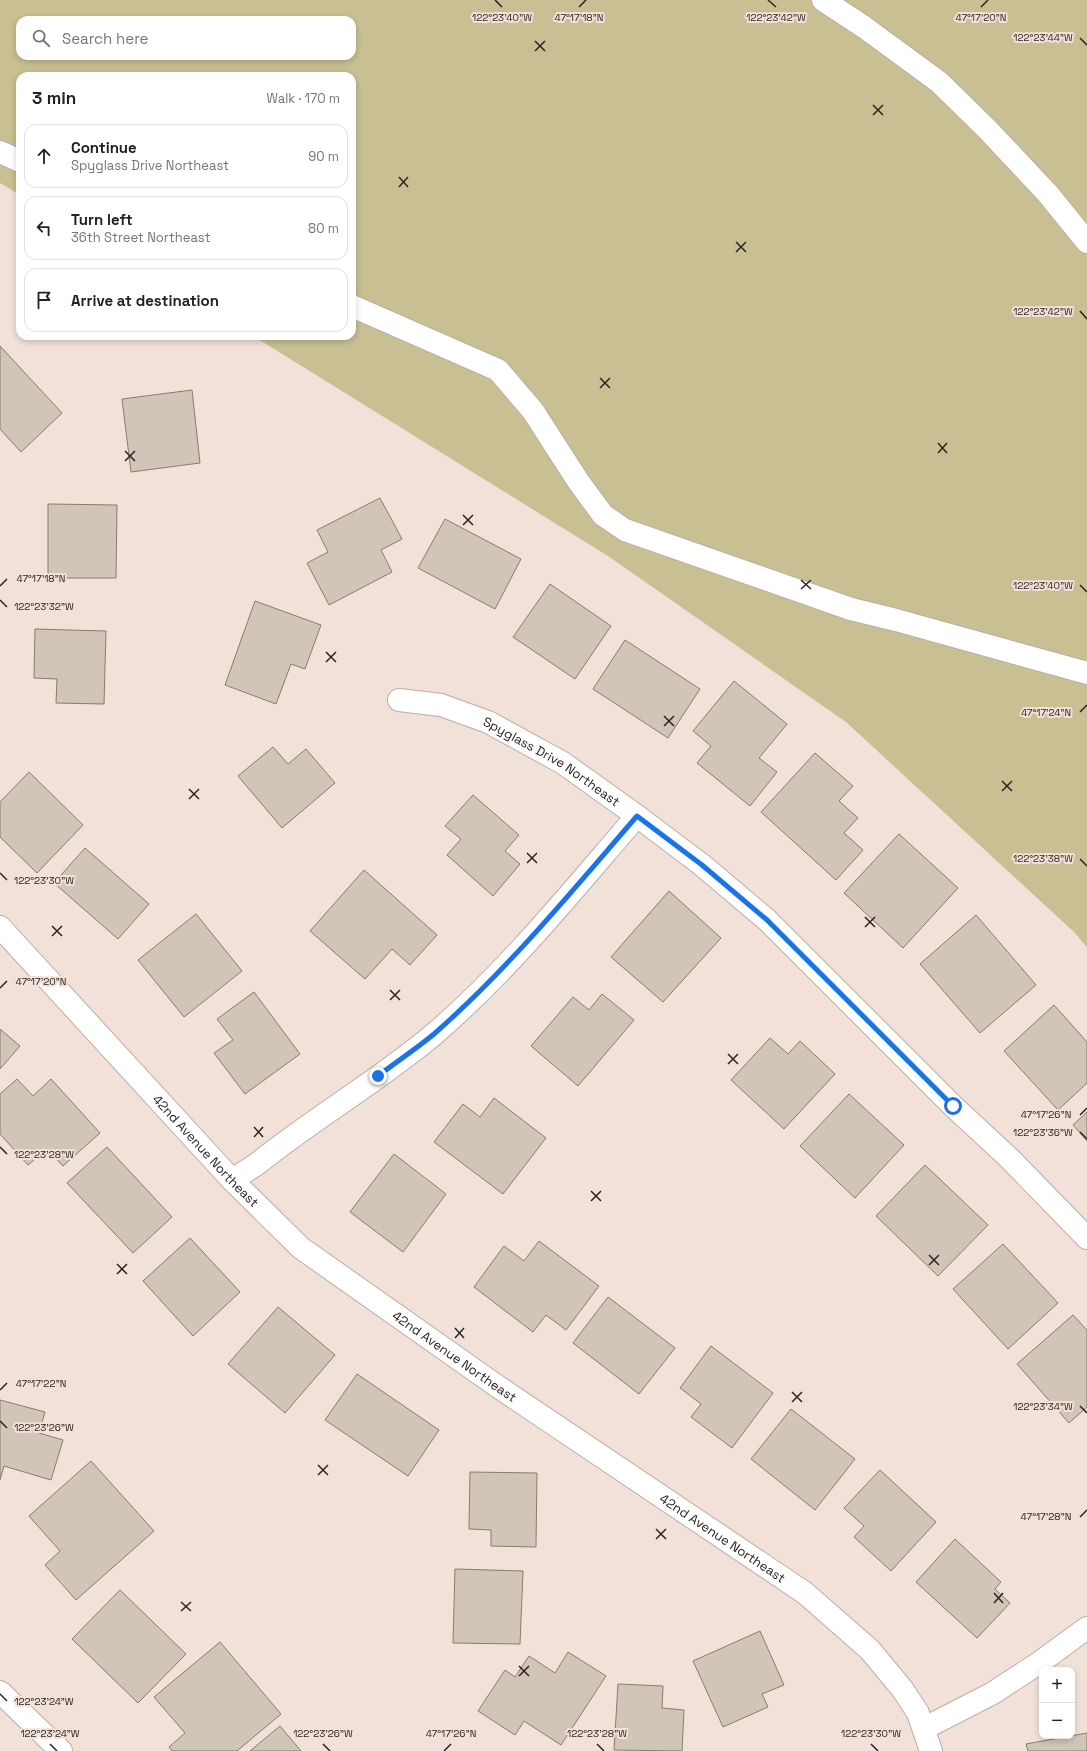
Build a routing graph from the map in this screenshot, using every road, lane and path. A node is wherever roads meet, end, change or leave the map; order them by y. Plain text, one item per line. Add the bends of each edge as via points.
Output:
1 (823, 0) edge
2 (0, 152) edge
3 (16, 159) edge
4 (1087, 242) edge
5 (356, 308) edge
6 (1087, 673) edge
7 (399, 700) dead end
8 (637, 816) junction
9 (0, 927) edge
10 (232, 1180) junction
11 (1087, 1238) edge
12 (1087, 1628) edge
13 (0, 1692) edge
14 (925, 1728) junction
15 (61, 1751) edge
16 (931, 1751) edge

1 - 4 street via 939,82 1048,194
2 - 3 street
5 - 6 street via 498,370 533,410 603,515 625,530 851,609
7 - 8 street, Spyglass Drive Northeast via 441,705 488,722 563,763
8 - 10 street via 537,932 472,999 432,1035
8 - 11 street, Spyglass Drive Northeast via 702,865 767,920
9 - 10 street, 42nd Avenue Northeast
10 - 14 street, 42nd Avenue Northeast via 301,1248 497,1386 805,1593 870,1650 903,1690
12 - 14 street via 993,1693
13 - 15 street
14 - 16 street, 42nd Avenue Northeast

